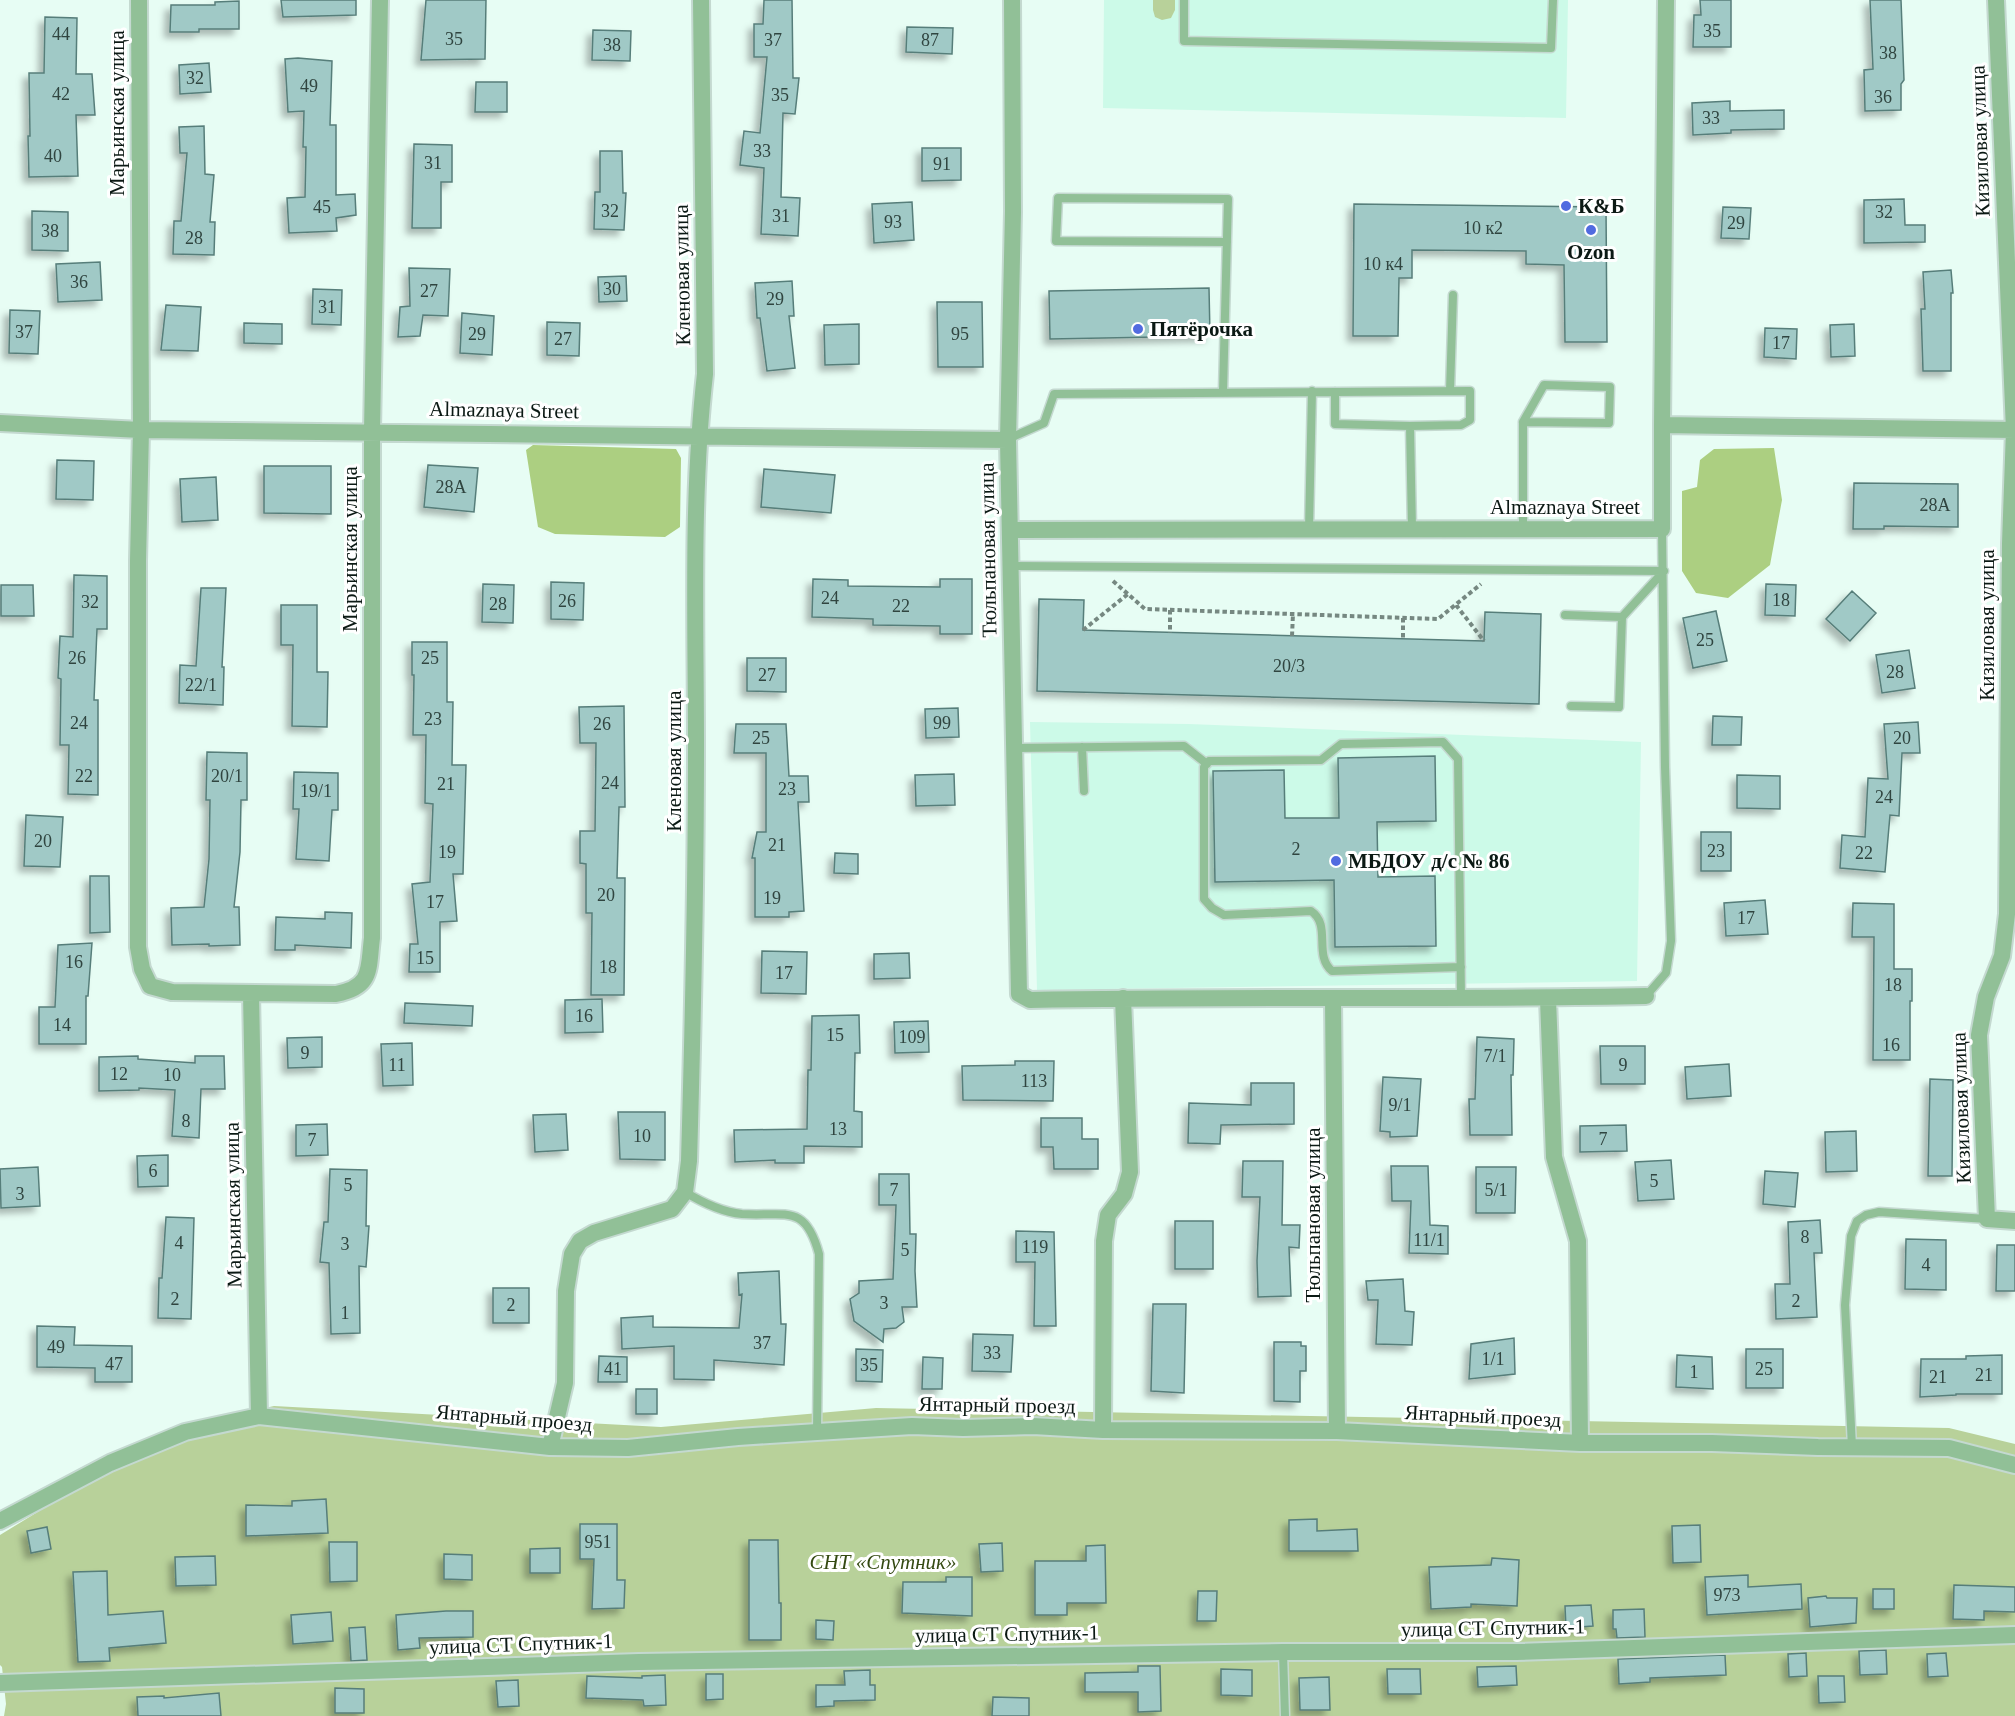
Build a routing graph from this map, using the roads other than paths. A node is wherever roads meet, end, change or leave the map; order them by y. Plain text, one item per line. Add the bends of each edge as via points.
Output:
1 (139, 0) edge
2 (380, 0) edge
3 (701, 0) edge
4 (1012, 0) edge
5 (1185, 0) edge
6 (1553, 0) edge
7 (1666, 0) edge
8 (1996, 0) edge
9 (1227, 242) junction
10 (1454, 295) dead end
11 (1312, 391) junction
12 (1450, 391) junction
13 (1223, 392) junction
14 (1335, 392) junction
15 (1523, 422) junction
16 (0, 423) edge
17 (1662, 425) junction
18 (1410, 426) junction
19 (141, 429) junction
20 (2014, 430) edge
21 (372, 431) junction
22 (698, 435) junction
23 (1008, 440) junction
24 (1522, 529) junction
25 (1662, 529) junction
26 (1010, 530) junction
27 (1309, 530) junction
28 (1412, 530) junction
29 (2012, 547) edge
30 (1011, 566) junction
31 (1664, 571) junction
32 (1565, 615) dead end
33 (1622, 617) junction
34 (1570, 706) dead end
35 (1082, 747) junction
36 (1014, 748) junction
37 (1207, 764) junction
38 (1084, 791) dead end
39 (1461, 967) junction
40 (251, 993) junction
41 (1646, 996) joint
42 (1123, 998) junction
43 (1333, 998) junction
44 (1461, 998) junction
45 (1548, 999) junction
46 (685, 1192) junction
47 (1987, 1220) junction
48 (2015, 1221) edge
49 (259, 1416) junction
50 (1103, 1430) junction
51 (1337, 1431) junction
52 (817, 1433) junction
53 (1580, 1443) junction
54 (550, 1447) junction
55 (1852, 1447) junction
56 (2015, 1466) edge
57 (0, 1521) edge
58 (2015, 1635) edge
59 (1283, 1652) junction
60 (0, 1683) edge
61 (1285, 1716) edge

1 - 19 street, Марьинская улица
2 - 21 street, Марьинская улица
3 - 22 street, Кленовая улица via 705,374
4 - 23 street, Тюльпановая улица
5 - 6 lane via 1184,41 1551,48
7 - 17 street, Almaznaya Street
8 - 20 street, Кизиловая улица
9 - 9 lane via 1228,200 1058,198 1056,241
9 - 13 lane
10 - 12 lane
11 - 13 lane
11 - 14 lane
11 - 27 lane
12 - 14 lane
12 - 18 lane via 1470,391 1470,420 1461,425
13 - 23 lane via 1054,394 1044,423
14 - 18 lane via 1335,424
15 - 15 lane via 1609,423 1610,387 1544,385
15 - 24 lane
16 - 19 street, Almaznaya Street
17 - 20 street
17 - 25 street, Almaznaya Street
18 - 28 lane
19 - 21 street, Almaznaya Street
19 - 40 street, Марьинская улица via 138,947 142,969 150,986 172,992
20 - 29 street, Кизиловая улица
21 - 22 street, Almaznaya Street
21 - 40 street, Марьинская улица via 372,926 367,976 355,990 336,994
22 - 23 street, Almaznaya Street
22 - 46 street, Кленовая улица via 696,891
23 - 26 street, Тюльпановая улица
24 - 25 street, Almaznaya Street
24 - 28 street, Almaznaya Street
25 - 31 lane
26 - 27 street, Almaznaya Street
26 - 30 street, Тюльпановая улица
27 - 28 street, Almaznaya Street
29 - 47 street, Кизиловая улица via 2007,914 2002,956 1986,997 1978,1035
30 - 31 lane
30 - 36 street, Тюльпановая улица
31 - 33 lane
31 - 41 lane via 1671,941 1666,974
32 - 33 lane
33 - 34 lane via 1619,707
35 - 36 lane
35 - 37 lane via 1184,746
35 - 38 lane
36 - 42 street, Тюльпановая улица via 1019,994 1030,1000
37 - 39 lane via 1204,899 1212,908 1224,915 1311,910 1322,926 1322,958 1332,971
37 - 39 lane via 1209,760 1321,760 1341,744 1443,742 1458,759
39 - 44 lane
40 - 49 street, Марьинская улица
41 - 45 street, Тюльпановая улица
42 - 43 street, Тюльпановая улица
42 - 50 street via 1130,1172 1124,1194 1108,1215 1104,1241
43 - 44 street, Тюльпановая улица
43 - 51 street, Тюльпановая улица
44 - 45 street, Тюльпановая улица
45 - 53 street via 1554,1157 1578,1241
46 - 52 lane via 707,1205 740,1214 787,1214 802,1220 814,1233 819,1254
46 - 54 street via 672,1209 594,1233 580,1241 572,1254 566,1291 565,1383
47 - 48 street
47 - 55 lane via 1879,1212 1857,1221 1851,1236 1845,1305
49 - 54 street, Янтарный проезд
49 - 57 street, Янтарный проезд via 185,1432 110,1463
50 - 51 street, Янтарный проезд
50 - 52 street, Янтарный проезд via 912,1426
51 - 53 street, Янтарный проезд
52 - 54 street, Янтарный проезд via 628,1448
53 - 55 street, Янтарный проезд
55 - 56 street, Янтарный проезд via 1949,1448
58 - 59 street, улица СТ Спутник-1 via 1516,1652
59 - 60 street, улица СТ Спутник-1 via 651,1662
59 - 61 lane

